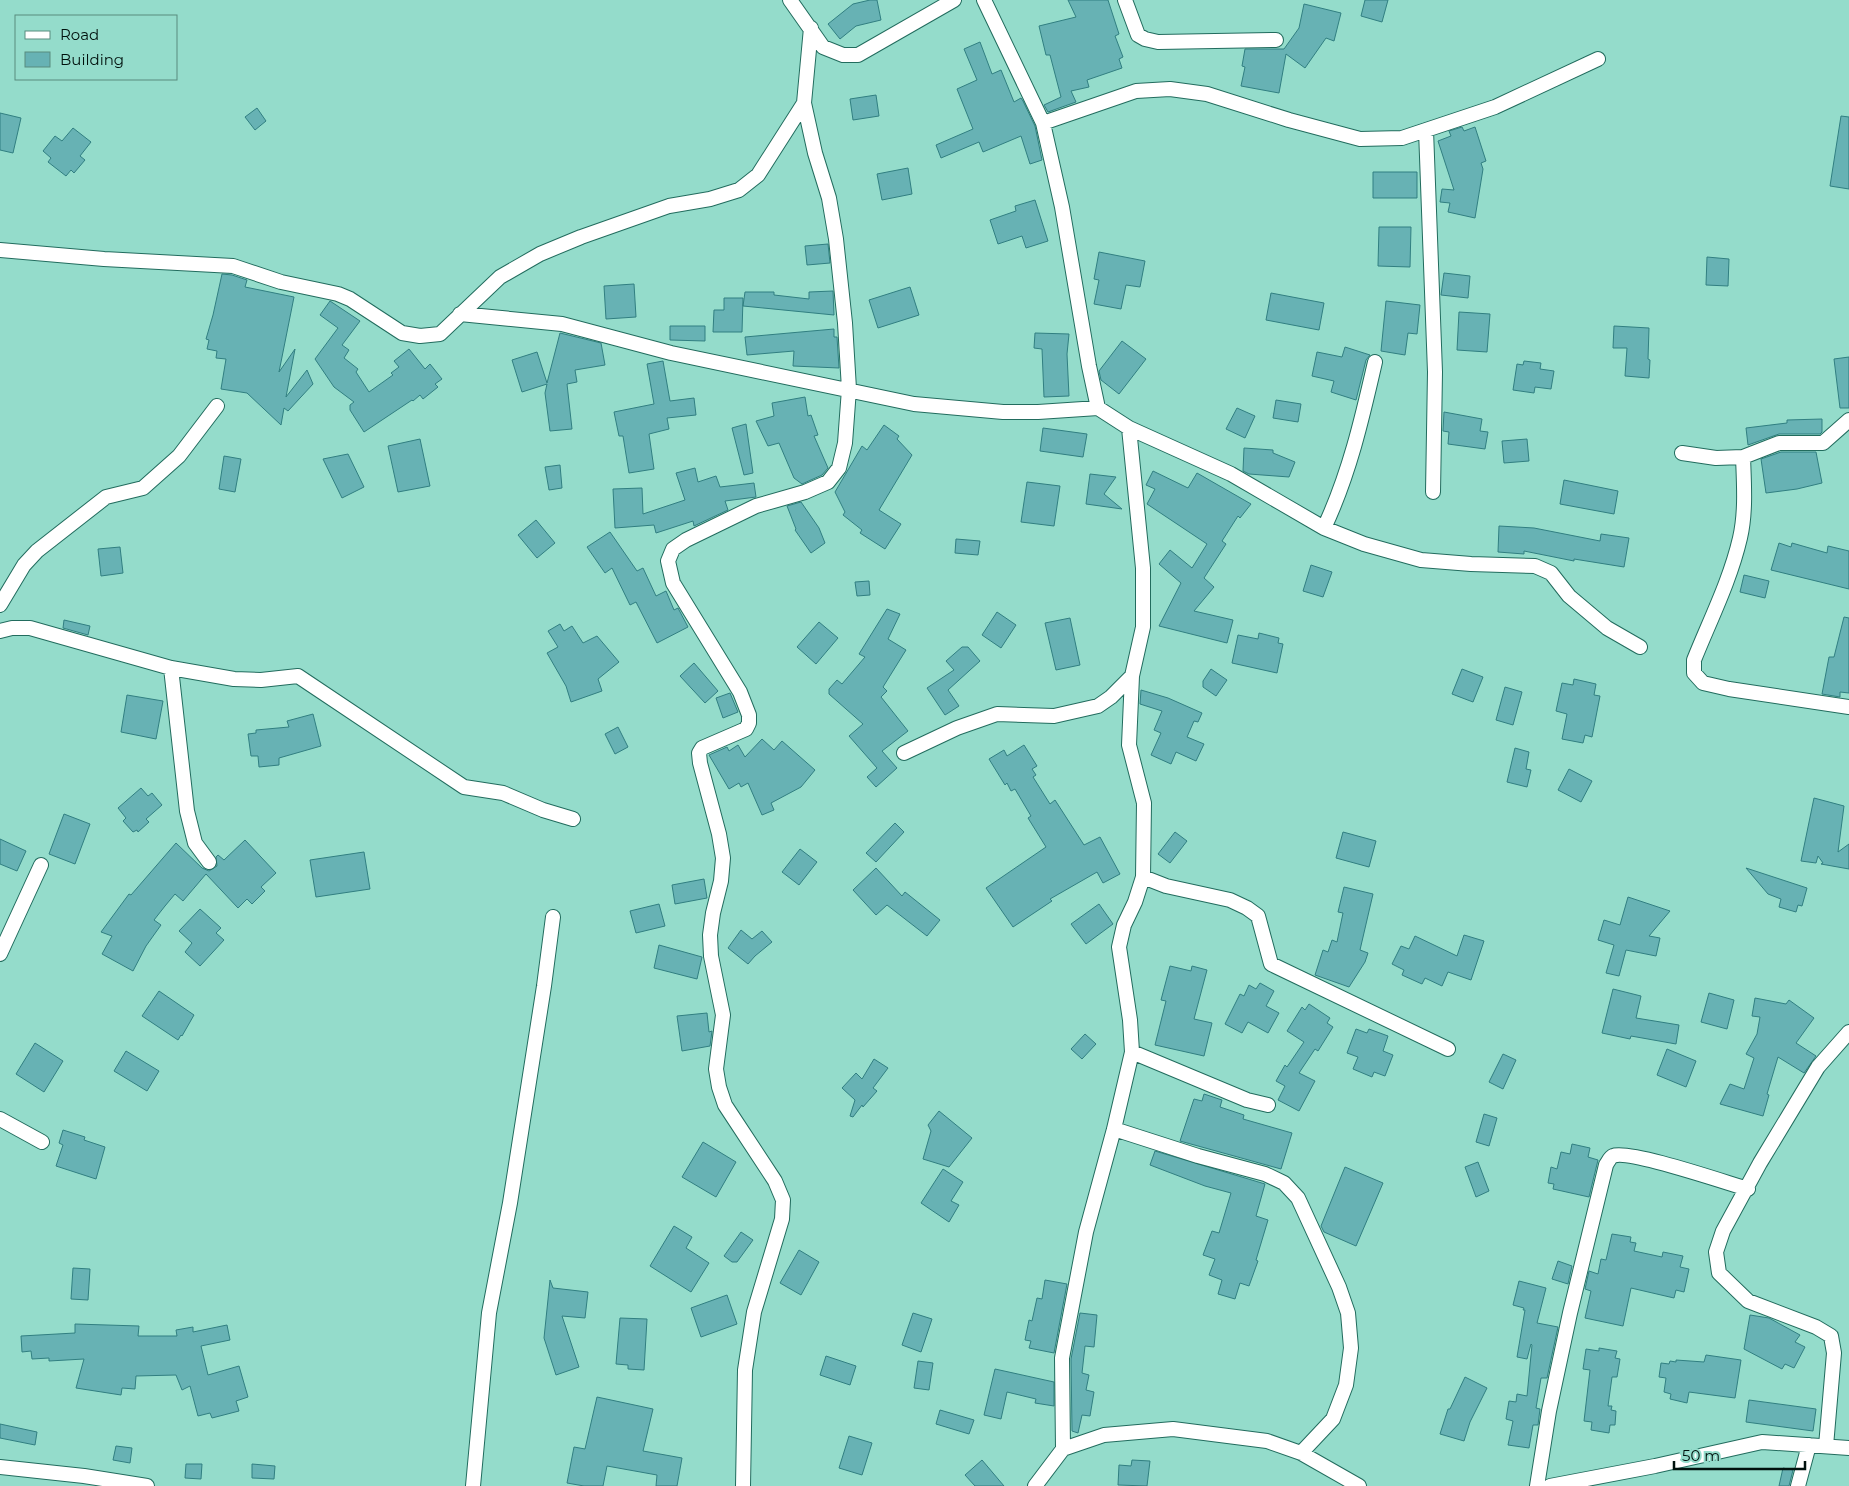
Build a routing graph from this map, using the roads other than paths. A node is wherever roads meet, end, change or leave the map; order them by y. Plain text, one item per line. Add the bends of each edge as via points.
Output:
1 (790, 0) edge
2 (954, 0) edge
3 (984, 0) edge
4 (1125, 0) edge
5 (810, 28) junction
6 (1276, 40) dead end
7 (1598, 59) dead end
8 (804, 103) junction
9 (1043, 123) junction
10 (1426, 130) junction
11 (0, 250) edge
12 (460, 314) junction
13 (1375, 362) dead end
14 (849, 389) junction
15 (217, 406) dead end
16 (1098, 408) junction
17 (1849, 420) edge
18 (1129, 428) junction
19 (1682, 453) dead end
20 (1744, 457) junction
21 (1432, 492) dead end
22 (1324, 528) junction
23 (0, 606) edge
24 (0, 632) edge
25 (1640, 647) dead end
26 (171, 668) junction
27 (1132, 676) junction
28 (1849, 707) edge
29 (904, 753) dead end
30 (573, 819) dead end
31 (209, 862) dead end
32 (41, 865) dead end
33 (1143, 877) junction
34 (552, 917) dead end
35 (0, 954) edge
36 (1849, 1032) edge
37 (1448, 1049) dead end
38 (1132, 1052) junction
39 (1268, 1105) dead end
40 (0, 1119) edge
41 (1114, 1129) junction
42 (42, 1142) dead end
43 (1748, 1189) junction
44 (1809, 1445) junction
45 (1826, 1446) junction
46 (1849, 1448) edge
47 (1063, 1449) junction
48 (1301, 1453) junction
49 (0, 1467) edge
50 (148, 1486) edge
51 (473, 1486) edge
52 (743, 1486) edge
53 (1035, 1486) edge
54 (1359, 1486) edge
55 (1537, 1486) edge
56 (1550, 1486) edge
57 (1798, 1486) edge

1 - 5 street
2 - 5 street via 858,55 843,55 823,47
3 - 9 street
4 - 6 street via 1138,35 1145,39 1158,42
5 - 8 street
7 - 10 street via 1495,106
8 - 12 street via 758,175 739,190 669,206 540,254 500,278
8 - 14 street via 829,198 836,239
9 - 10 street via 1136,91 1170,89 1207,94 1360,139 1402,138
9 - 16 street via 1062,207
10 - 21 street via 1435,372
11 - 12 street via 232,266 281,282 338,294 402,333 420,336 440,334
12 - 14 street via 562,324 671,353
13 - 22 street via 1360,427
14 - 16 street via 914,404 993,411
14 - 52 street via 845,443 839,468 828,482 756,506 695,536 674,549 668,561 673,583 740,692 749,715 746,728 702,748 699,753 723,858 710,935 723,1015 716,1069 719,1087 725,1105 775,1181 783,1200 782,1219 754,1312 745,1370
15 - 23 street via 179,456 143,488 106,497 37,551 24,565
16 - 18 street
17 - 20 street via 1823,443 1779,443
18 - 22 street via 1231,474
18 - 27 street via 1143,568 1143,627
19 - 20 street via 1716,458
20 - 28 street via 1740,537 1726,586 1694,660 1694,673 1703,683 1728,690
22 - 25 street via 1364,544 1421,560 1535,566 1551,573 1569,596 1607,628
24 - 26 street via 30,628
26 - 30 street via 234,679 298,676 464,787 503,793
26 - 31 street via 187,812 195,843
27 - 29 street via 1098,706 1054,716 997,714 957,728
27 - 33 street via 1129,745 1144,803
32 - 35 street
33 - 37 street via 1166,886 1230,900 1247,908 1258,916 1271,964
33 - 38 street via 1119,947
34 - 51 street via 544,986 490,1313
36 - 43 street via 1818,1067 1760,1163
38 - 39 street via 1247,1100
38 - 41 street
40 - 42 street
41 - 47 street via 1086,1232 1062,1358
41 - 48 street via 1265,1174 1284,1183 1298,1198 1339,1287 1348,1313 1351,1348 1346,1385 1333,1419
43 - 45 street via 1716,1252 1719,1273 1748,1301 1816,1327 1830,1336 1834,1353
43 - 55 street via 1630,1156 1614,1155 1610,1158 1570,1313
44 - 45 street
44 - 56 street via 1762,1442
44 - 57 street
45 - 46 street
47 - 48 street via 1104,1435 1173,1429 1267,1440
47 - 53 street
48 - 54 street
49 - 50 street

